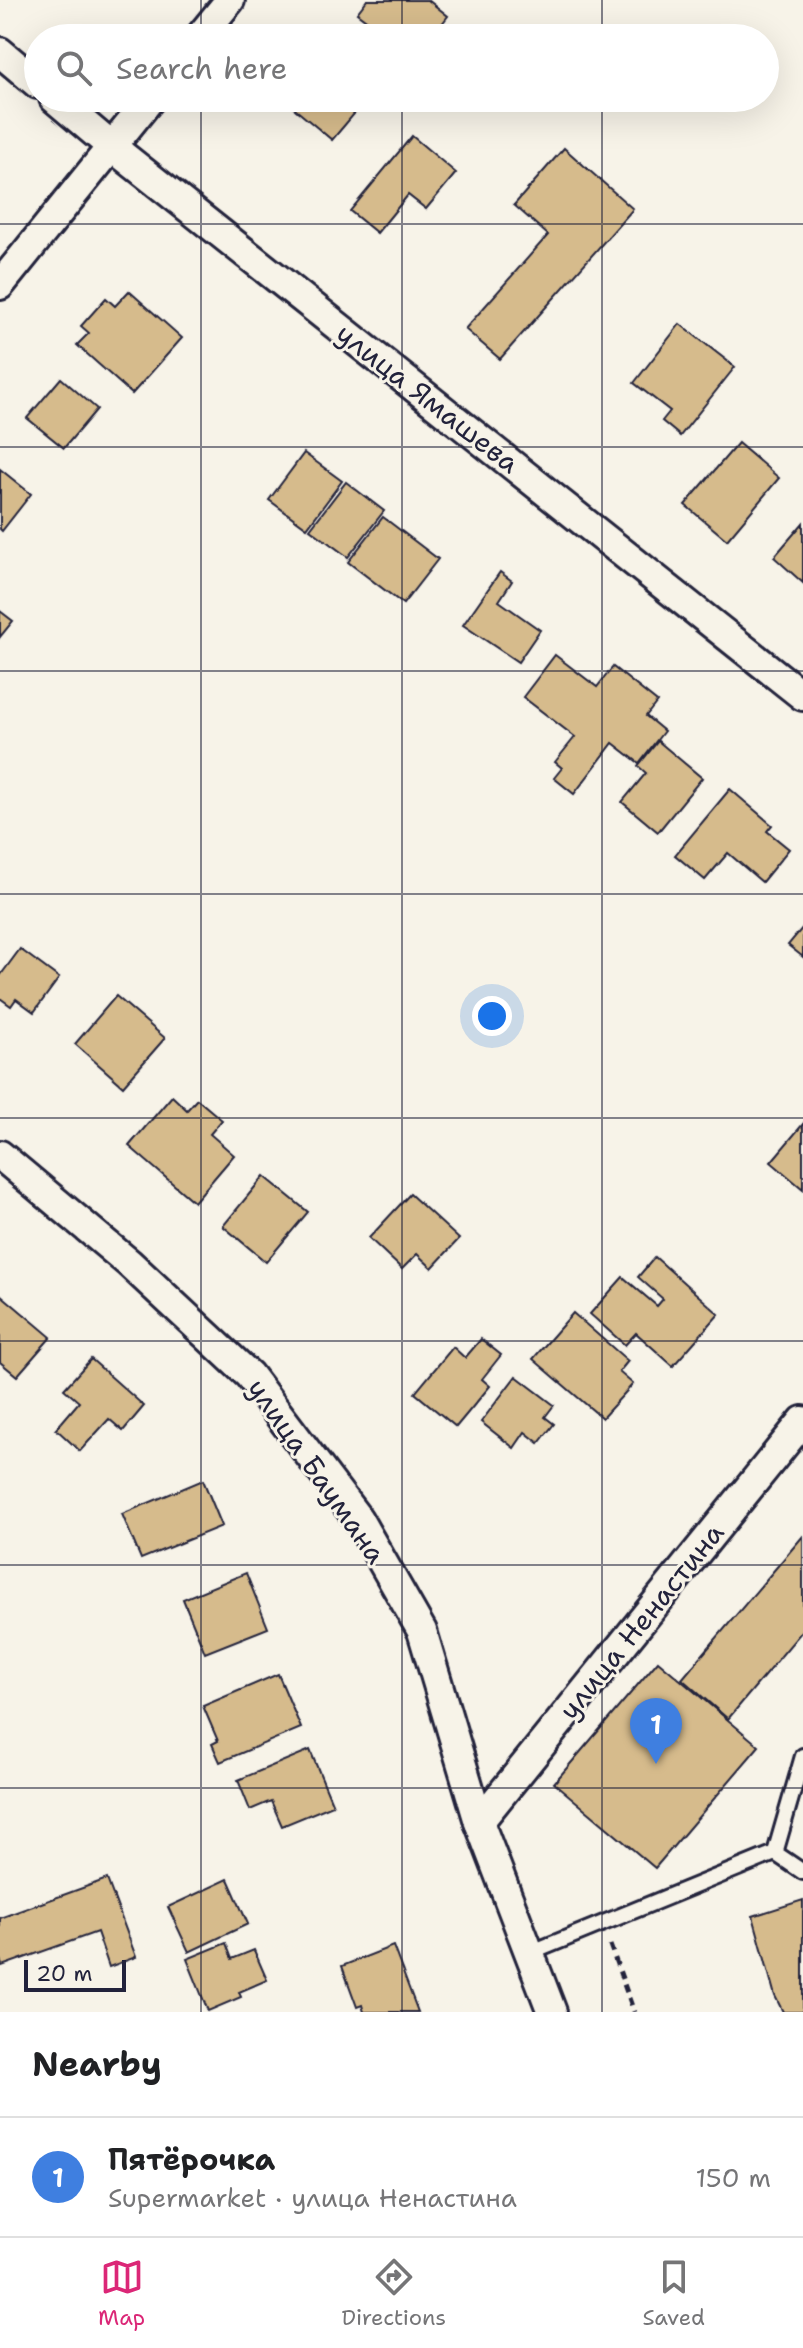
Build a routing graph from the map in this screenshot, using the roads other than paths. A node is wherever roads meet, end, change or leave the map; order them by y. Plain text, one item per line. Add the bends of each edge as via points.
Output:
1 (230, 0) edge
2 (210, 24) edge
3 (0, 52) edge
4 (24, 72) edge
5 (71, 112) edge
6 (140, 112) edge
7 (112, 147) junction
8 (0, 285) edge
9 (803, 696) edge
10 (0, 1155) edge
11 (803, 1421) edge
12 (803, 1757) edge
13 (479, 1822) junction
14 (775, 1853) junction
15 (803, 1872) edge
16 (530, 1953) junction
17 (552, 2012) edge

1 - 2 street
3 - 4 street
5 - 7 street, улица Ямашева
6 - 7 street
7 - 8 street
7 - 9 street, улица Ямашева
10 - 13 street, улица Баумана via 129,1263 249,1375 358,1519 422,1631
11 - 13 street, улица Ненастина
12 - 14 lane
13 - 16 street, улица Баумана
14 - 15 lane
14 - 16 lane
16 - 17 street, улица Баумана

